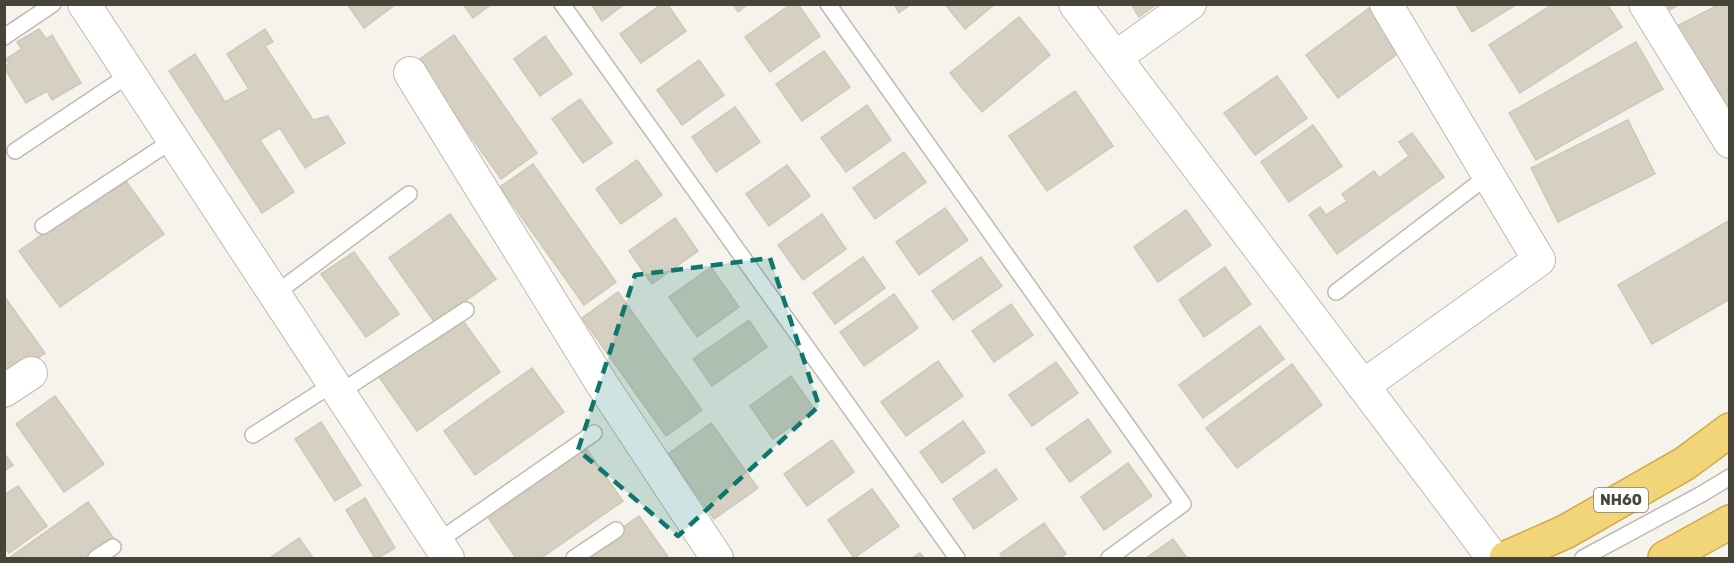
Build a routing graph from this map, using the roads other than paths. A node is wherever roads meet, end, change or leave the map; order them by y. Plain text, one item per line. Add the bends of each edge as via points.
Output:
1 (53, 4) edge
2 (84, 4) edge
3 (562, 4) edge
4 (828, 4) edge
5 (1076, 4) edge
6 (1190, 4) edge
7 (1386, 4) edge
8 (1645, 4) edge
9 (4, 37) edge
10 (1116, 57) junction
11 (410, 73) dead end
12 (130, 74) junction
13 (173, 140) junction
14 (1730, 142) edge
15 (15, 151) dead end
16 (1489, 175) junction
17 (409, 194) dead end
18 (43, 226) dead end
19 (1336, 292) dead end
20 (274, 294) junction
21 (466, 310) dead end
22 (31, 373) dead end
23 (1364, 386) junction
24 (336, 388) junction
25 (4, 391) edge
26 (1730, 430) edge
27 (594, 433) dead end
28 (253, 435) dead end
29 (1730, 477) edge
30 (1727, 528) edge
31 (616, 530) dead end
32 (113, 547) dead end
33 (442, 550) edge
34 (96, 558) edge
35 (574, 558) edge
36 (717, 558) edge
37 (957, 558) edge
38 (1109, 558) edge
39 (1493, 558) edge
40 (1506, 558) edge
41 (1583, 558) edge
42 (1665, 558) edge

1 - 9 lane
2 - 12 street
3 - 37 lane
4 - 38 lane via 1183,504
5 - 10 street
6 - 10 street
7 - 16 street
8 - 14 street
10 - 23 street
11 - 36 street via 602,384
12 - 13 street
12 - 15 lane
13 - 18 lane
13 - 20 street
16 - 19 lane
16 - 23 street via 1539,260
17 - 20 lane
20 - 24 street
21 - 24 lane
22 - 25 street
23 - 39 street
24 - 28 lane
24 - 33 street
26 - 40 highway, NH60 via 1684,464 1565,532
27 - 33 lane
29 - 41 lane
30 - 42 highway
31 - 35 lane
32 - 34 lane

